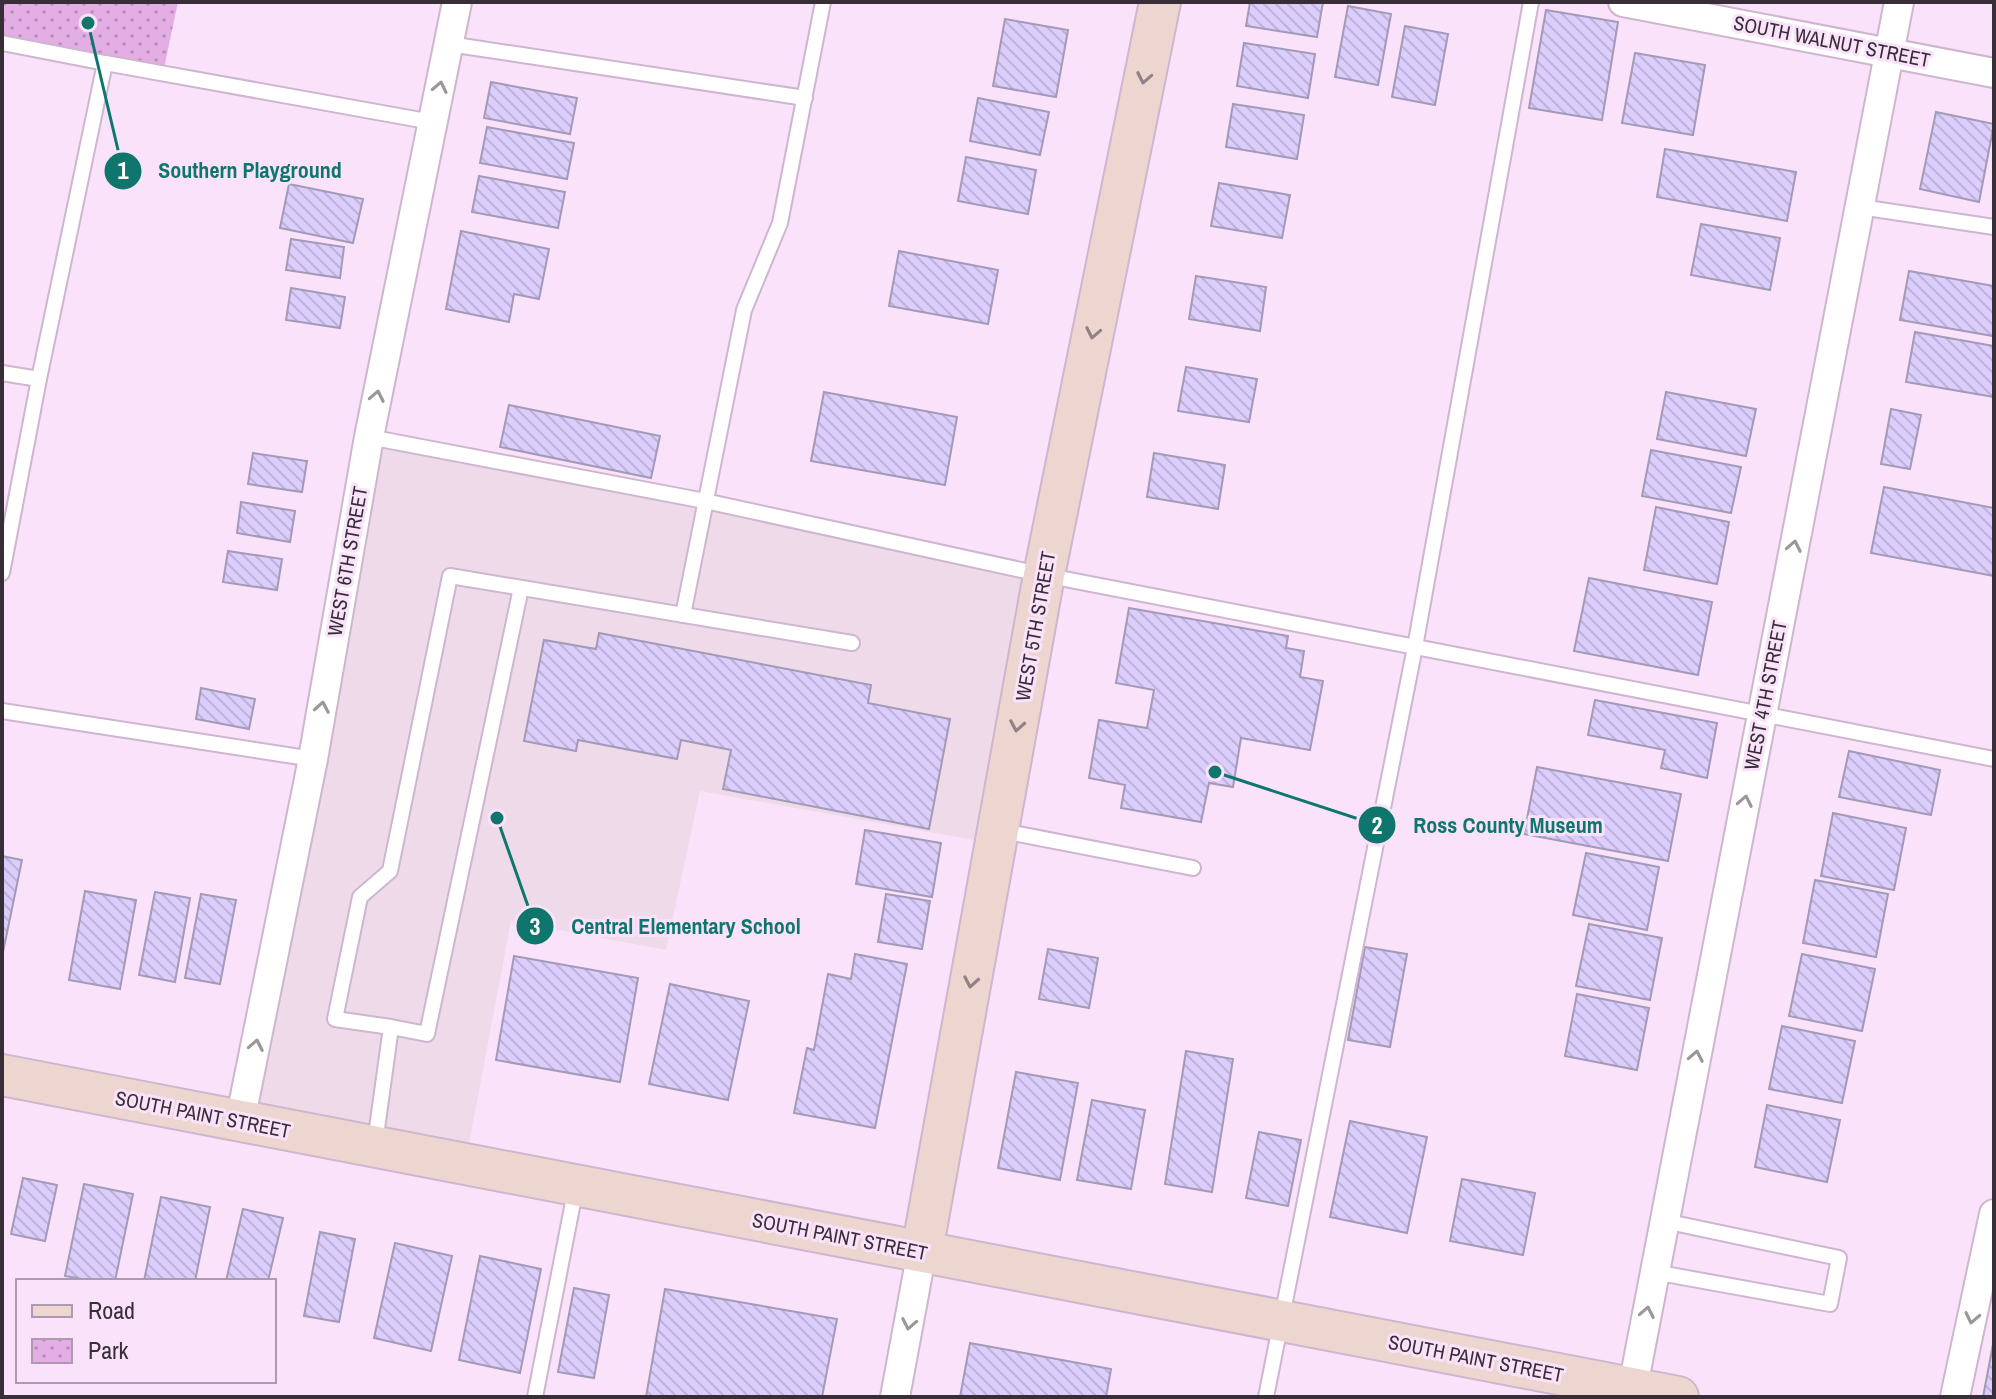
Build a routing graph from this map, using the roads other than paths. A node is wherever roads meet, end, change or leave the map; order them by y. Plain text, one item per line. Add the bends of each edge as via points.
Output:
1 (455, 2) edge
2 (823, 2) edge
3 (1160, 2) edge
4 (1531, 2) edge
5 (1623, 2) edge
6 (1899, 2) edge
7 (2, 43) edge
8 (449, 44) junction
9 (1889, 52) junction
10 (105, 63) junction
11 (1994, 73) edge
12 (805, 98) junction
13 (432, 122) junction
14 (1860, 207) junction
15 (1993, 225) edge
16 (2, 373) edge
17 (39, 379) junction
18 (369, 437) junction
19 (705, 501) junction
20 (2, 573) edge
21 (1044, 575) junction
22 (521, 588) junction
23 (683, 615) junction
24 (852, 643) dead end
25 (1415, 647) junction
26 (2, 711) edge
27 (1761, 715) junction
28 (313, 759) junction
29 (1994, 759) edge
30 (998, 830) junction
31 (1193, 868) dead end
32 (391, 1027) junction
33 (2, 1075) edge
34 (240, 1121) junction
35 (374, 1147) junction
36 (576, 1187) junction
37 (1994, 1214) edge
38 (1664, 1221) junction
39 (922, 1251) junction
40 (1654, 1272) junction
41 (1281, 1321) junction
42 (1631, 1393) edge
43 (535, 1397) edge
44 (895, 1397) edge
45 (1266, 1397) edge
46 (1678, 1397) edge
47 (1955, 1397) edge

1 - 8 street, WEST 6TH STREET
2 - 12 lane
3 -> 21 main road, WEST 5TH STREET
4 - 25 lane
5 - 9 street, SOUTH WALNUT STREET
6 - 9 street, WEST 4TH STREET
7 - 10 lane
8 - 12 lane
13 -> 8 street, WEST 6TH STREET
9 - 11 street, SOUTH WALNUT STREET
9 - 14 street, WEST 4TH STREET
10 - 13 lane
10 - 17 lane
12 - 19 lane via 780,223 744,310
18 -> 13 street, WEST 6TH STREET
14 - 15 lane
27 -> 14 street, WEST 4TH STREET
16 - 17 lane
17 - 20 lane
18 - 19 lane
28 -> 18 street, WEST 6TH STREET
19 - 21 lane
19 - 23 lane
21 - 25 lane
21 -> 30 main road, WEST 5TH STREET
22 - 23 lane
22 - 32 lane via 427,1034
22 - 32 lane via 450,576 390,871 360,897 335,1019
23 - 24 lane
25 - 27 lane
25 - 41 lane
26 - 28 lane
27 - 29 lane
38 -> 27 street, WEST 4TH STREET
34 -> 28 street, WEST 6TH STREET
30 - 31 lane
30 -> 39 main road, WEST 5TH STREET
32 - 35 lane
33 - 34 main road, SOUTH PAINT STREET
34 - 35 main road, SOUTH PAINT STREET
35 - 36 main road, SOUTH PAINT STREET
36 - 39 main road, SOUTH PAINT STREET
36 - 43 lane
37 -> 47 street
38 - 40 street, WEST 4TH STREET
38 - 40 lane via 1839,1258 1830,1304
39 - 41 main road, SOUTH PAINT STREET
39 -> 44 street
42 -> 40 street, WEST 4TH STREET
41 - 42 main road, SOUTH PAINT STREET
41 - 45 lane
42 - 46 main road, SOUTH PAINT STREET

